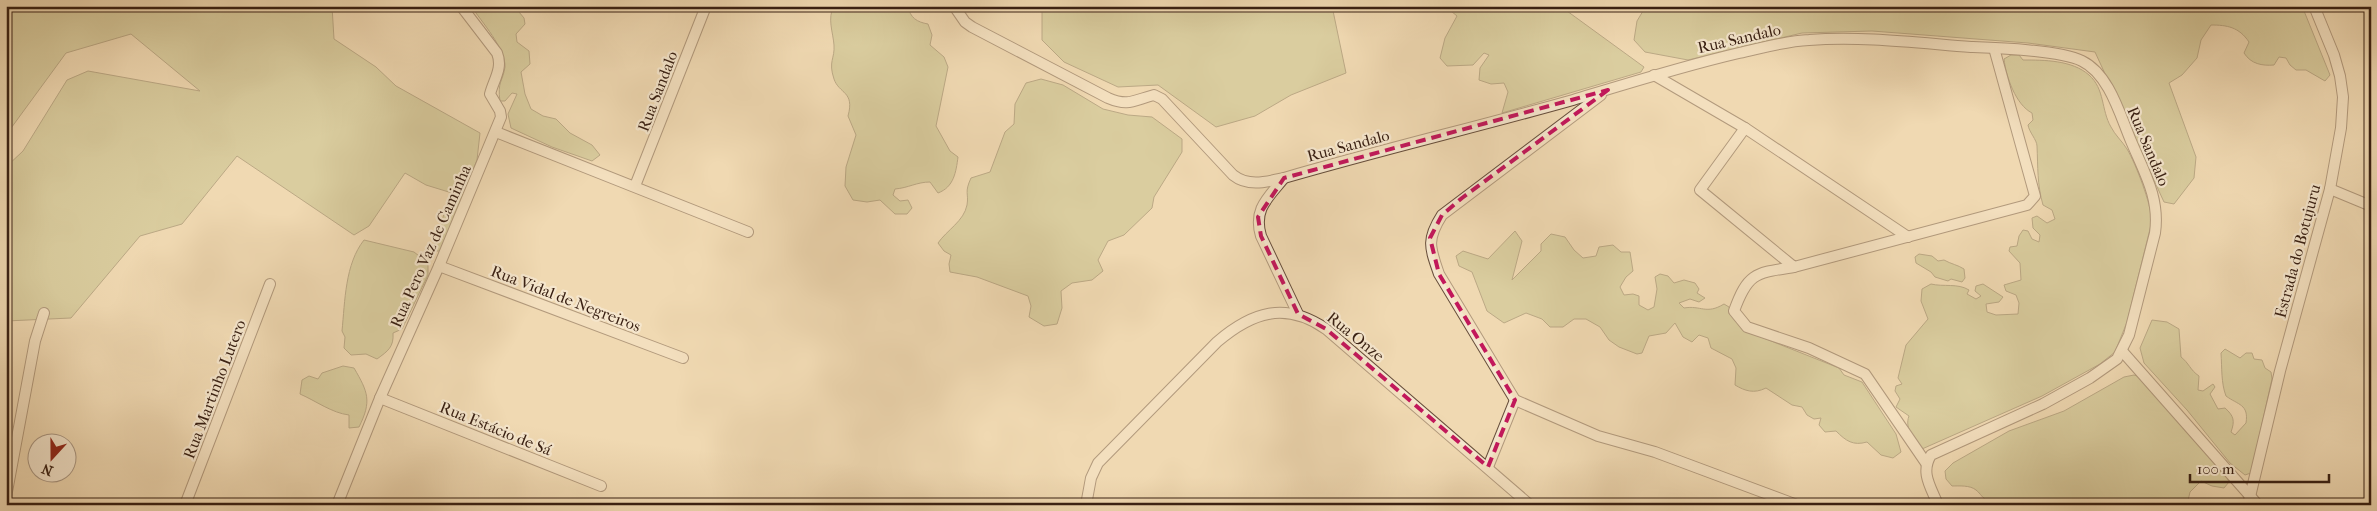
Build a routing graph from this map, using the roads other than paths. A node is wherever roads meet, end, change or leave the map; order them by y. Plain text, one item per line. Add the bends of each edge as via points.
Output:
1 (461, 6) edge
2 (706, 6) edge
3 (954, 6) edge
4 (2314, 6) edge
5 (1994, 48) junction
6 (1654, 75) junction
7 (1608, 90) junction
8 (1745, 128) junction
9 (496, 132) junction
10 (1284, 178) junction
11 (635, 186) junction
12 (2330, 189) junction
13 (2371, 206) edge
14 (748, 232) dead end
15 (1908, 237) junction
16 (439, 266) junction
17 (1794, 267) junction
18 (270, 284) dead end
19 (44, 313) dead end
20 (1298, 314) junction
21 (2122, 351) junction
22 (683, 358) dead end
23 (380, 398) junction
24 (1515, 400) junction
25 (1926, 463) junction
26 (1488, 467) junction
27 (601, 486) dead end
28 (6, 497) edge
29 (2250, 500) edge
30 (185, 505) edge
31 (337, 505) edge
32 (1086, 505) edge
33 (1530, 505) edge
34 (1797, 505) edge
35 (1938, 505) edge
36 (2258, 505) edge

1 - 9 street, Rua Pero Vaz de Caminha via 500,61 490,94 500,111
2 - 11 street, Rua Sandalo
3 - 10 street, Rua Sandalo via 965,22 1108,98 1128,104 1154,95 1162,99 1242,182
4 - 12 street, Estrada do Botujuru via 2334,55 2343,97 2337,161
5 - 6 street, Rua Sandalo via 1845,39 1808,40
5 - 15 street via 2035,196 2027,205
5 - 21 street, Rua Sandalo via 2066,55 2082,61 2103,81 2120,114 2156,202 2157,218 2140,298
6 - 7 street, Rua Sandalo
6 - 8 street
7 - 10 street, Rua Sandalo
7 - 24 street via 1462,198 1442,215 1430,238 1439,274
8 - 15 street
8 - 17 street via 1700,190
9 - 11 street
9 - 16 street, Rua Pero Vaz de Caminha
10 - 20 street via 1260,210 1258,224
11 - 14 street
12 - 13 street
12 - 29 street, Estrada do Botujuru via 2280,371
15 - 17 street
16 - 22 street, Rua Vidal de Negreiros
16 - 23 street, Rua Pero Vaz de Caminha
17 - 25 street via 1758,273 1741,292 1734,311 1747,327 1809,348 1865,374
18 - 30 street, Rua Martinho Lutero
19 - 28 street via 35,340
20 - 26 street, Rua Onze via 1326,329 1436,426
20 - 32 street, Rua Onze via 1251,317 1217,342 1104,457 1091,478
21 - 25 street, Rua Sandalo via 2117,359 2090,378 2043,404 1941,449
21 - 29 street
23 - 27 street, Rua Estácio de Sá
23 - 31 street, Rua Pero Vaz de Caminha
24 - 26 street
24 - 34 street via 1598,436 1655,452
25 - 35 street via 1924,473
26 - 33 street, Rua Onze
29 - 36 street

